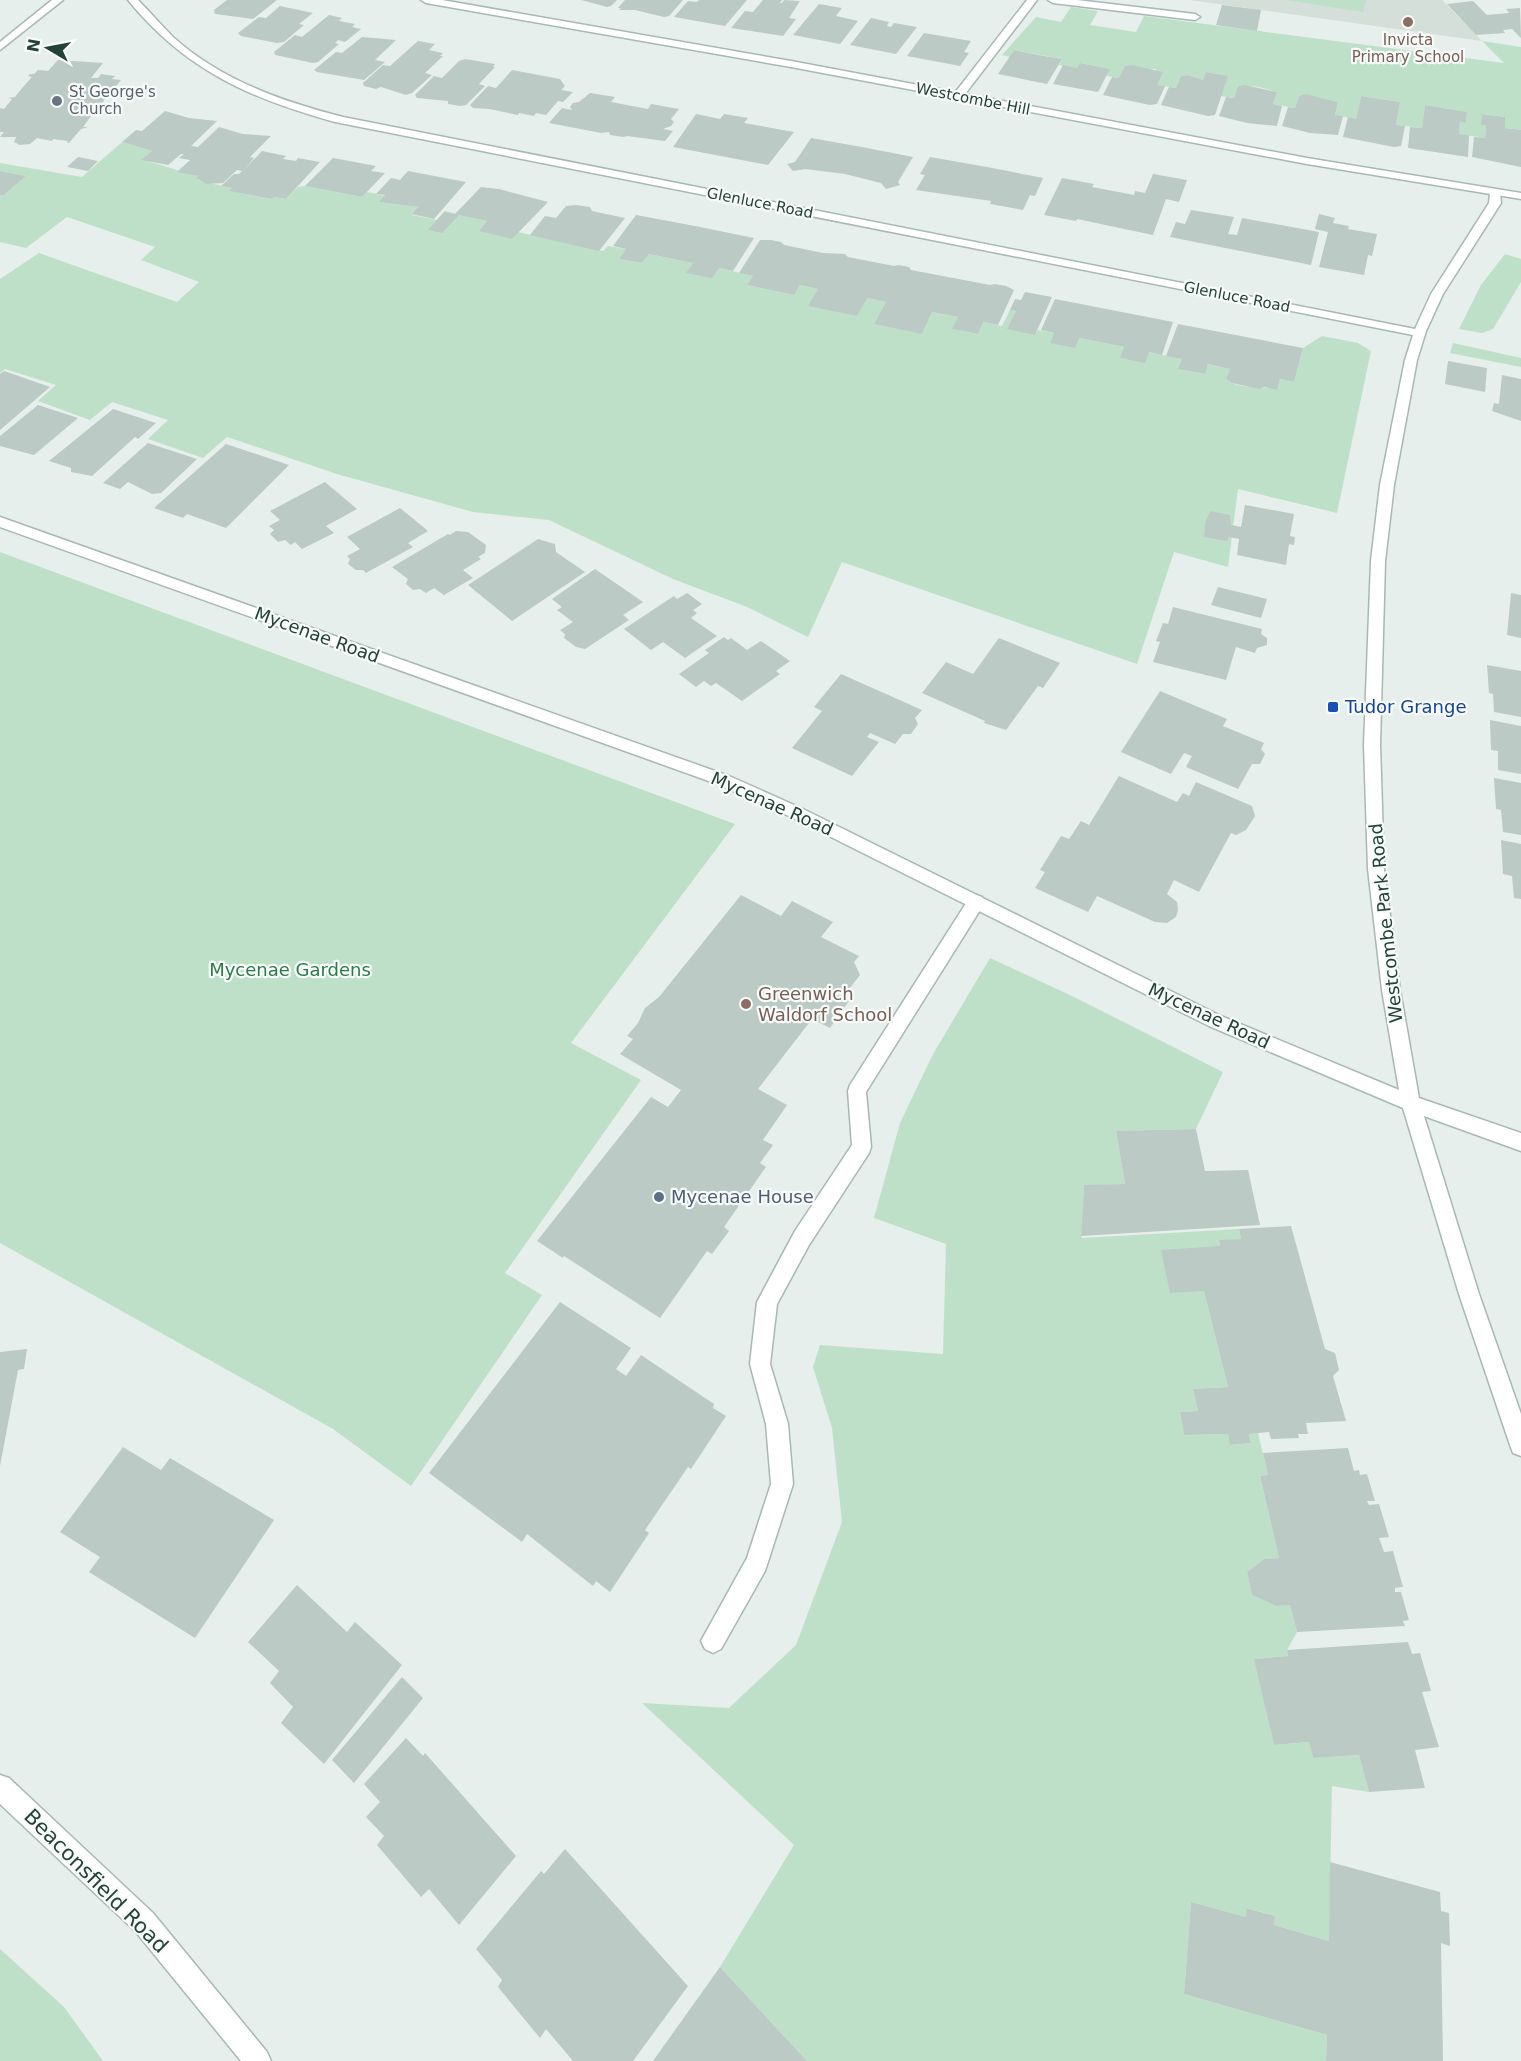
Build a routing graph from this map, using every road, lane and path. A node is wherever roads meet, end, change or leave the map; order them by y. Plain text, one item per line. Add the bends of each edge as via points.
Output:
1 (58, 0) edge
2 (133, 0) edge
3 (426, 0) edge
4 (1032, 0) edge
5 (1053, 0) edge
6 (1195, 17) dead end
7 (0, 47) edge
8 (958, 96) junction
9 (1496, 192) junction
10 (1521, 196) edge
11 (1419, 333) junction
12 (0, 522) edge
13 (976, 902) junction
14 (1411, 1103) junction
15 (1521, 1142) edge
16 (1521, 1445) edge
17 (713, 1641) dead end
18 (0, 1787) edge
19 (258, 2061) edge

1 - 7 street
2 - 11 street, Glenluce Road via 172,41 217,74 265,98 299,109 388,130
3 - 8 street, Westcombe Hill
4 - 8 street
5 - 6 street
8 - 9 street, Westcombe Hill
9 - 10 street, Westcombe Hill
9 - 11 street, Westcombe Park Road via 1494,203 1437,294
11 - 14 street, Westcombe Park Road via 1403,396 1378,561 1372,745 1376,869 1391,990
12 - 13 street, Mycenae Road via 723,780
13 - 14 street, Mycenae Road via 1215,1021
13 - 17 street via 857,1091 862,1147 802,1238 767,1302 760,1364 777,1424 782,1484 757,1563
14 - 15 street, Mycenae Road
14 - 16 street, Westcombe Park Road via 1469,1294
18 - 19 street, Beaconsfield Road via 144,1922

